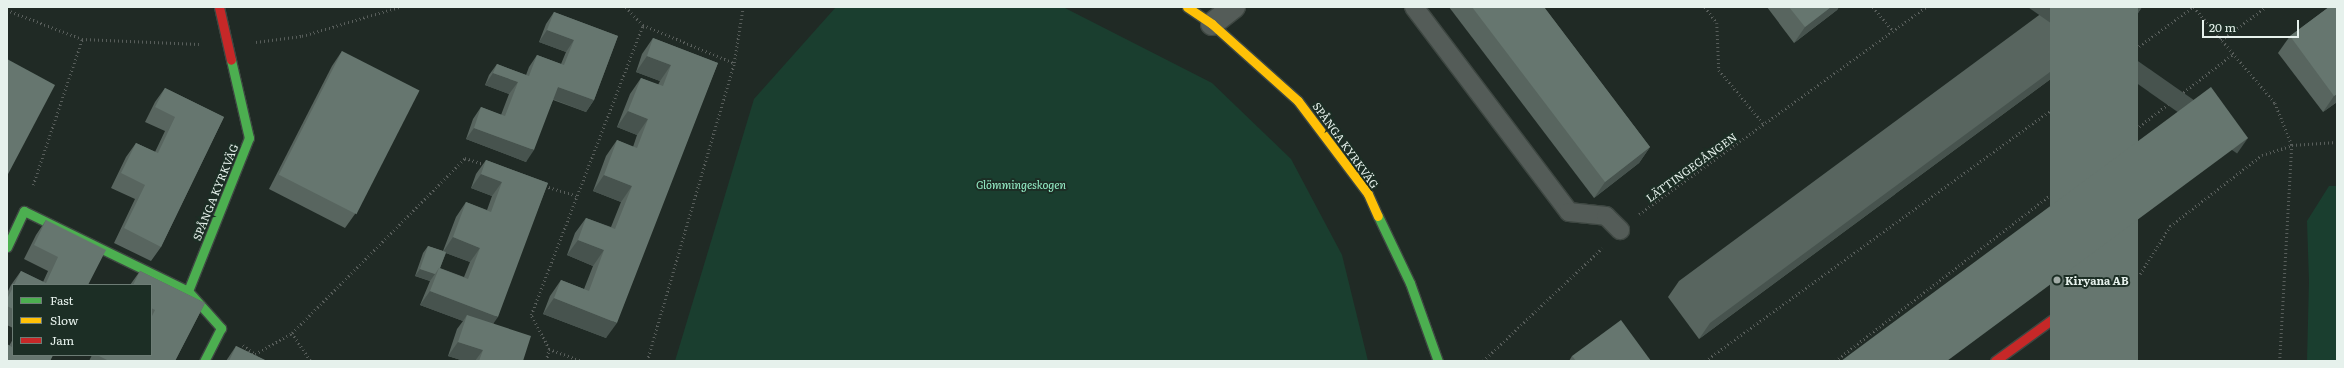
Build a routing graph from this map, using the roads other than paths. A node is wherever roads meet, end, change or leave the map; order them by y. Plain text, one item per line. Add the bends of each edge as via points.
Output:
1 (219, 7) edge
2 (1186, 7) edge
3 (1234, 7) edge
4 (1414, 7) edge
5 (1212, 24) junction
6 (1620, 230) road end
7 (7, 247) edge
8 (188, 291) junction
9 (2125, 296) road end
10 (204, 361) edge
11 (1438, 361) edge
12 (1996, 361) edge

1 - 8 street, SPÅNGA KYRKVÄG via 249,138
2 - 5 street, SPÅNGA KYRKVÄG
3 - 5 street
4 - 6 lane via 1570,212 1606,216
5 - 11 street, SPÅNGA KYRKVÄG via 1298,101 1368,194 1410,283
7 - 8 street via 24,211
8 - 10 street via 221,328
9 - 12 street via 2058,315

